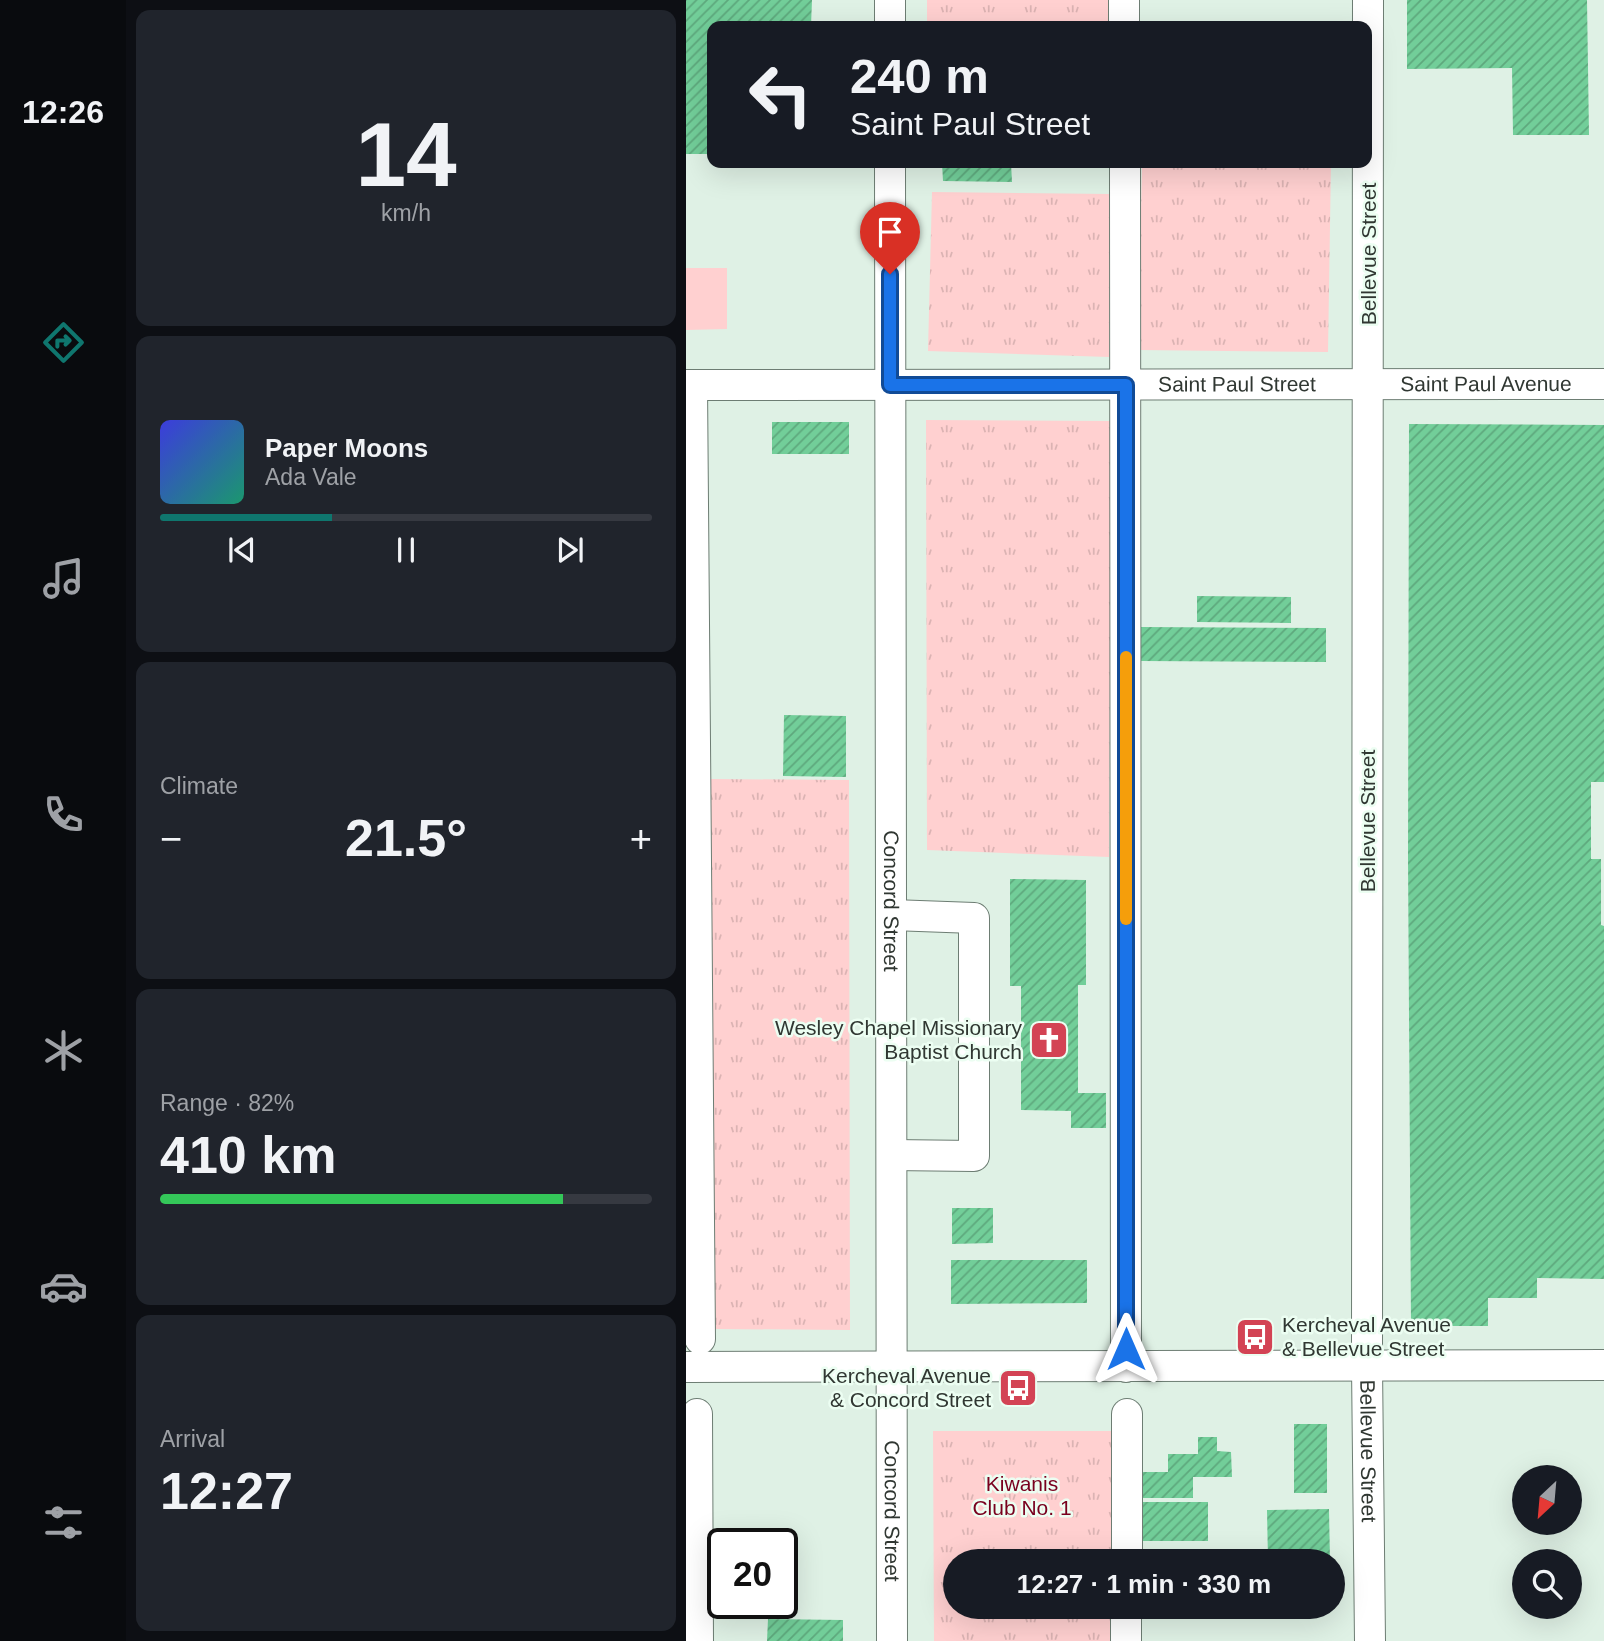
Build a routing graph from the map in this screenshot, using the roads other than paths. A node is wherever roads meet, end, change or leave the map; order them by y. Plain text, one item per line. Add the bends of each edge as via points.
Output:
1 (890, 0) edge
2 (1124, 0) edge
3 (1368, 0) edge
4 (890, 21) edge
5 (1124, 21) edge
6 (1368, 21) edge
7 (890, 168) edge
8 (1125, 168) edge
9 (1368, 168) edge
10 (1369, 384) junction
11 (1604, 384) edge
12 (890, 385) junction
13 (1126, 385) junction
14 (689, 386) edge
15 (892, 915) junction
16 (892, 1154) junction
17 (700, 1339) dead end
18 (1604, 1365) edge
19 (1367, 1366) junction
20 (686, 1367) edge
21 (891, 1367) junction
22 (1126, 1367) junction
23 (697, 1414) dead end
24 (1127, 1414) dead end
25 (1127, 1549) edge
26 (1126, 1619) edge
27 (698, 1641) edge
28 (892, 1641) edge
29 (1126, 1641) edge
30 (1370, 1641) edge

1 - 4 street
2 - 5 street
3 - 6 street, Bellevue Street
7 - 12 street, Concord Street
8 - 13 street
9 - 10 street, Bellevue Street
10 - 11 street, Saint Paul Avenue
10 - 13 street, Saint Paul Street
10 - 19 street, Bellevue Street
12 - 13 street, Saint Paul Street
12 - 14 street, Saint Paul Street
12 - 15 street, Concord Street
13 - 22 street
14 - 17 street
15 - 16 street, Concord Street
15 - 16 street via 974,918 974,1156
16 - 21 street, Concord Street
18 - 19 street
19 - 22 street
19 - 30 street, Bellevue Street
20 - 21 street
21 - 22 street
21 - 28 street, Concord Street
23 - 27 street
24 - 25 street
26 - 29 street

